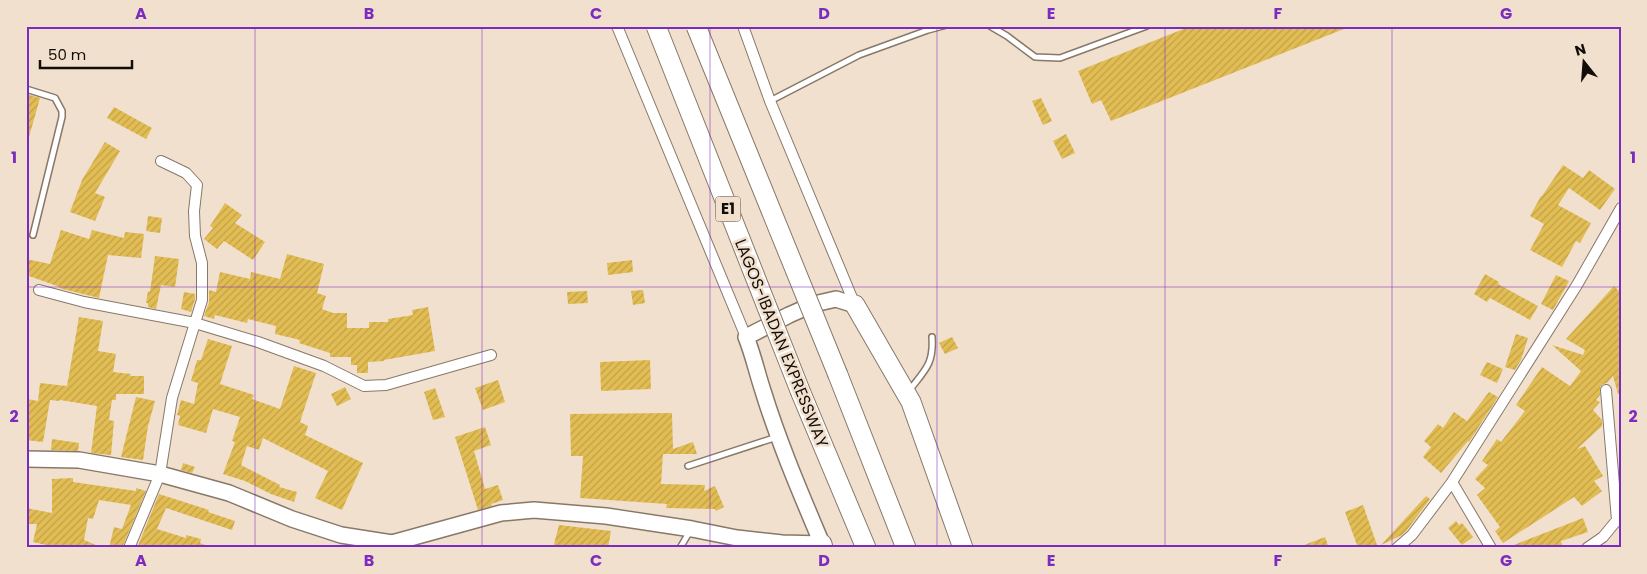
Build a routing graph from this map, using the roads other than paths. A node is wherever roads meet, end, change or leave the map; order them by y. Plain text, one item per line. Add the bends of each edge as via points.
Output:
1 (617, 26) edge
2 (656, 26) edge
3 (696, 26) edge
4 (743, 26) edge
5 (943, 26) edge
6 (990, 26) edge
7 (1147, 26) edge
8 (26, 89) edge
9 (770, 101) junction
10 (161, 161) dead end
11 (1621, 208) edge
12 (32, 236) dead end
13 (39, 290) dead end
14 (855, 305) junction
15 (195, 323) junction
16 (746, 336) junction
17 (932, 337) dead end
18 (491, 354) dead end
19 (1606, 390) dead end
20 (906, 394) junction
21 (779, 436) junction
22 (26, 459) edge
23 (688, 466) dead end
24 (160, 474) junction
25 (1452, 482) junction
26 (1619, 521) edge
27 (692, 529) junction
28 (394, 545) edge
29 (780, 545) edge
30 (681, 546) edge
31 (823, 546) edge
32 (129, 548) edge
33 (688, 548) edge
34 (866, 548) edge
35 (906, 548) edge
36 (963, 548) edge
37 (1397, 548) edge
38 (1491, 548) edge
39 (1586, 548) edge

1 - 16 street
2 - 34 highway, LAGOS-IBADAN EXPRESSWAY / E1, bridge
3 - 35 highway, E1, bridge
4 - 9 street
5 - 9 lane via 859,55
6 - 7 lane via 1035,57 1060,58
8 - 12 lane via 55,98 62,111
9 - 14 street
10 - 15 street via 186,173 197,185 195,236 202,263 202,300
11 - 25 street via 1577,285
13 - 15 street
14 - 16 street via 836,299 814,304
14 - 20 highway
15 - 18 street via 258,342 364,386 386,384
15 - 24 street via 172,398
16 - 21 street
17 - 20 lane via 932,358
19 - 26 street
20 - 36 highway
21 - 23 lane
21 - 31 street
22 - 24 street via 79,460
24 - 28 street via 229,492 340,535
24 - 32 street
25 - 37 street via 1412,535
25 - 38 street
26 - 39 street
27 - 28 street via 606,516 534,510 501,514
27 - 29 street via 736,541
27 - 30 lane
29 - 31 street
30 - 33 lane

